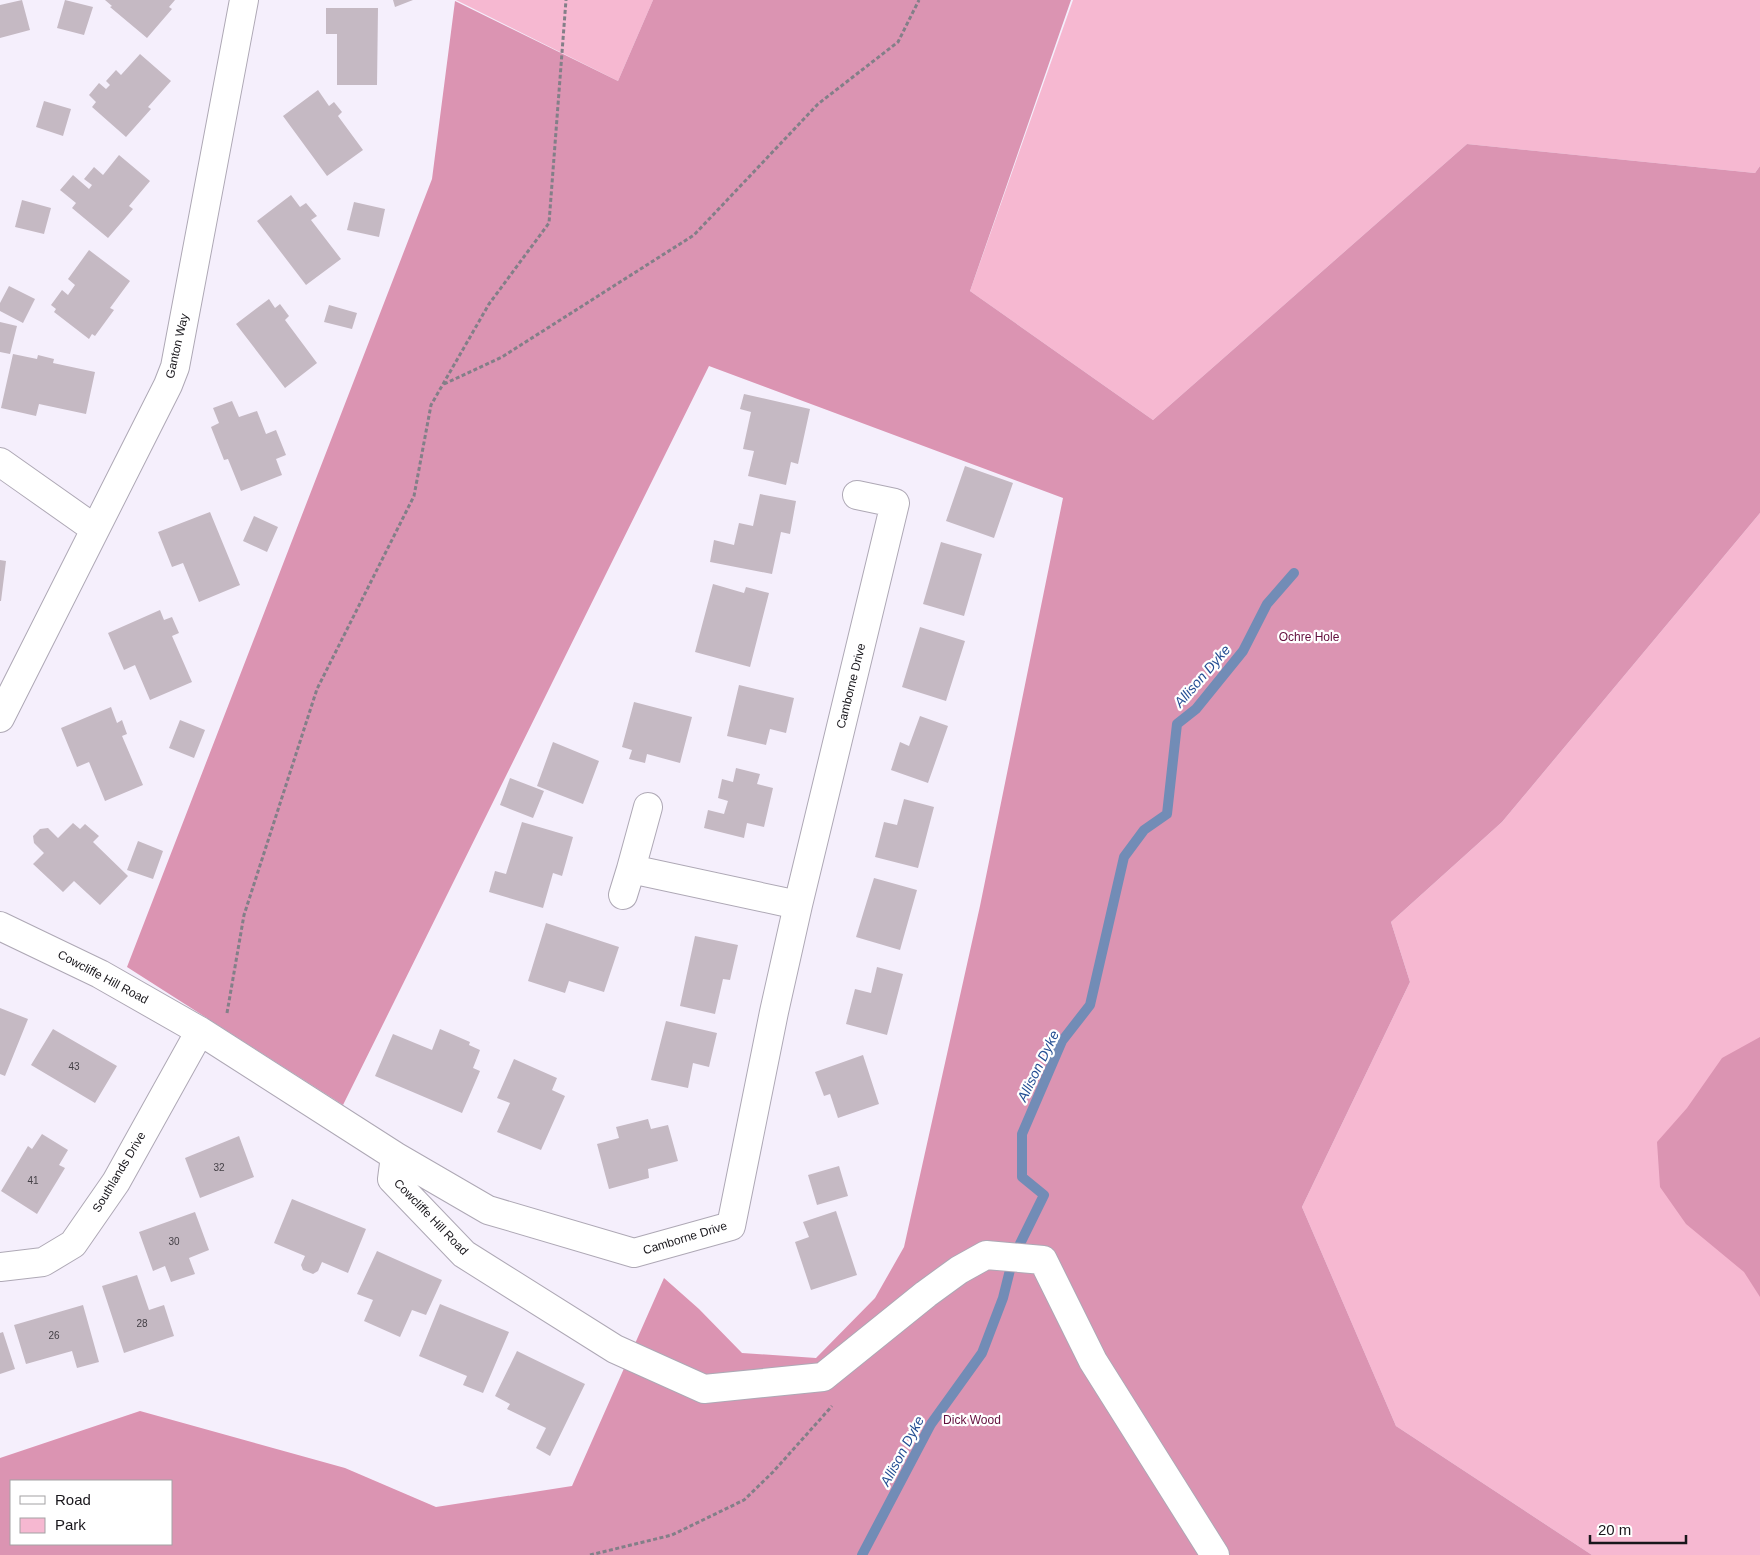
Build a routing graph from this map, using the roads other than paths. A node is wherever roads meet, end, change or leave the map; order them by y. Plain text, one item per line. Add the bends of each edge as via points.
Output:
1 (244, 0) edge
2 (0, 462) edge
3 (857, 495) dead end
4 (95, 529) junction
5 (0, 718) edge
6 (648, 807) dead end
7 (631, 869) junction
8 (623, 895) dead end
9 (798, 906) junction
10 (0, 926) edge
11 (200, 1031) junction
12 (395, 1156) junction
13 (0, 1267) edge
14 (1215, 1555) edge

1 - 4 street, Ganton Way via 175,367
2 - 4 street
3 - 9 street, Camborne Drive via 895,503
4 - 5 street, Ganton Way
6 - 7 street
7 - 8 street
7 - 9 street
9 - 12 street, Camborne Drive via 731,1226 634,1254 488,1210
10 - 11 street, Cowcliffe Hill Road via 100,974
11 - 12 street, Cowcliffe Hill Road
11 - 13 street, Southlands Drive via 116,1182 73,1244 44,1262
12 - 14 street, Cowcliffe Hill Road via 392,1179 464,1254 615,1350 704,1389 823,1377 926,1294 986,1255 1043,1260 1093,1361

